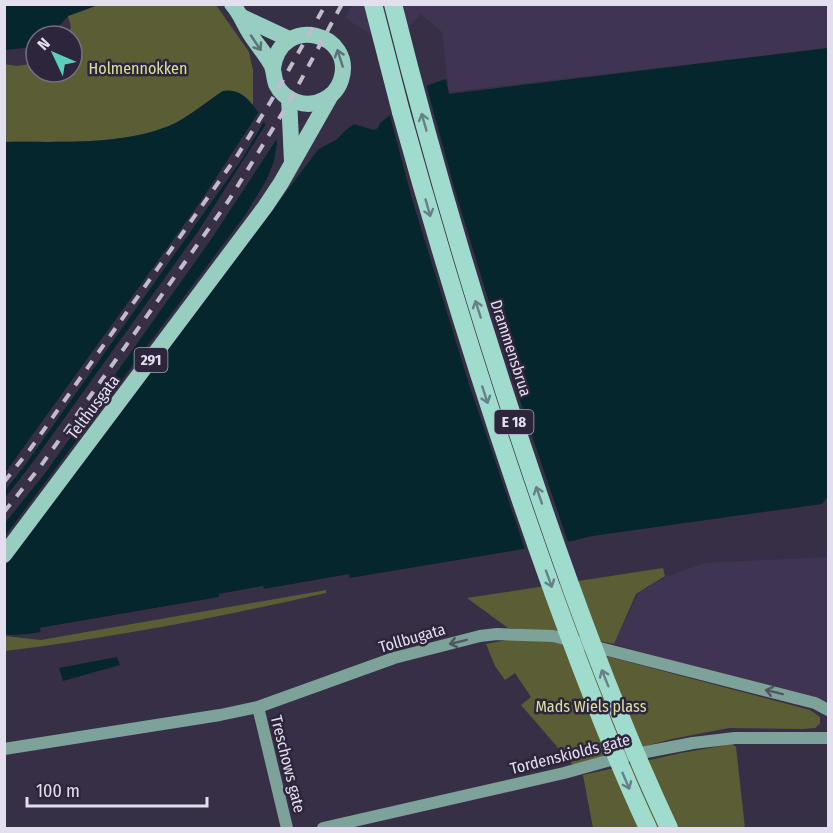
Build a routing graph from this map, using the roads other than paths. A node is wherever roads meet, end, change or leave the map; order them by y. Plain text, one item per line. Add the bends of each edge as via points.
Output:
1 (373, 4) edge
2 (393, 4) edge
3 (237, 11) edge
4 (289, 39) junction
5 (273, 68) junction
6 (331, 95) junction
7 (289, 98) junction
8 (292, 162) junction
9 (4, 555) edge
10 (258, 707) junction
11 (828, 710) edge
12 (828, 738) edge
13 (4, 749) edge
14 (287, 828) edge
15 (322, 828) edge
16 (648, 828) edge
17 (669, 828) edge

1 -> 16 highway, E 18, bridge via 428,206 503,448 596,707
17 -> 2 highway, Drammensbrua / E 18, bridge via 598,659 522,444 470,284
3 - 4 highway
3 -> 5 highway
4 - 5 highway via 278,52
6 -> 4 highway, 291 via 343,71 338,50 312,34
5 - 7 highway via 279,88
6 - 7 highway via 310,104
6 - 8 highway, Telthusgata / 291
7 - 8 highway
8 - 9 highway, Telthusgata / 291 via 255,221
11 -> 10 main road, Tollbugata via 815,703 553,636 497,634 394,658
10 - 13 main road, Tollbugata
10 - 14 main road, Treschows gate
12 - 15 main road, Tordenskiolds gate via 702,742 625,756

